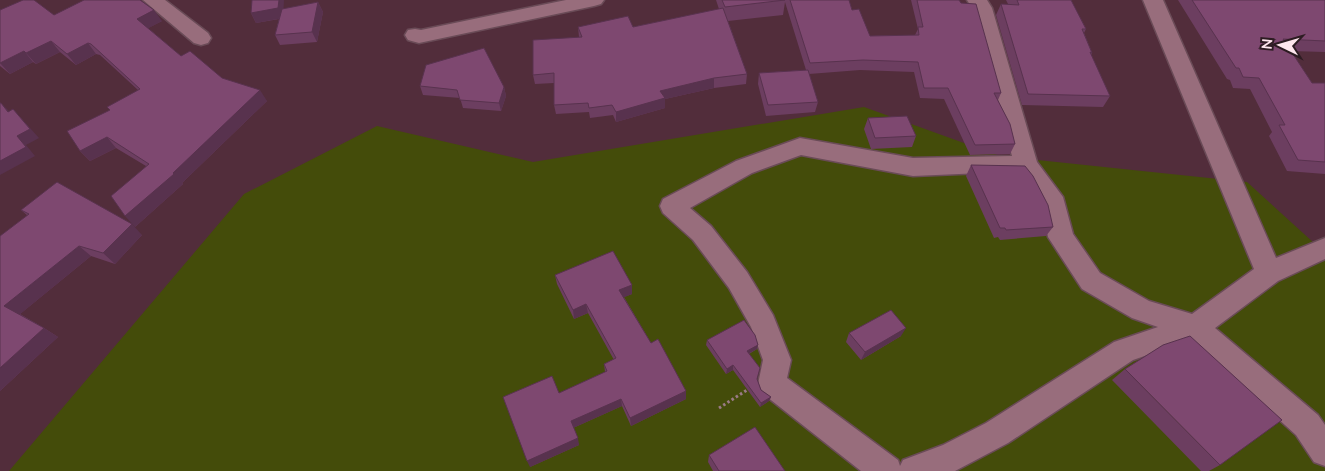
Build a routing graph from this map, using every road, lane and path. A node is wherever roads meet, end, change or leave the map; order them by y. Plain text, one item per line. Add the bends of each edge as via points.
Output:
1 (153, 0) edge
2 (594, 0) edge
3 (977, 0) edge
4 (1153, 0) edge
5 (415, 35) dead end
6 (201, 38) dead end
7 (1026, 165) junction
8 (1325, 248) edge
9 (1269, 273) junction
10 (1195, 327) junction
11 (1325, 451) edge
12 (887, 471) edge
13 (914, 471) edge

1 - 6 street
2 - 5 street via 419,37
3 - 7 street via 982,8
4 - 9 street
7 - 10 street via 1051,197 1061,238 1091,280 1141,310
7 - 12 street via 913,167 800,146 744,168 672,206 702,233 738,280 763,323 777,360 772,384
8 - 9 street
9 - 10 street
10 - 11 street via 1307,425
10 - 13 street via 1124,350 997,433 950,458

